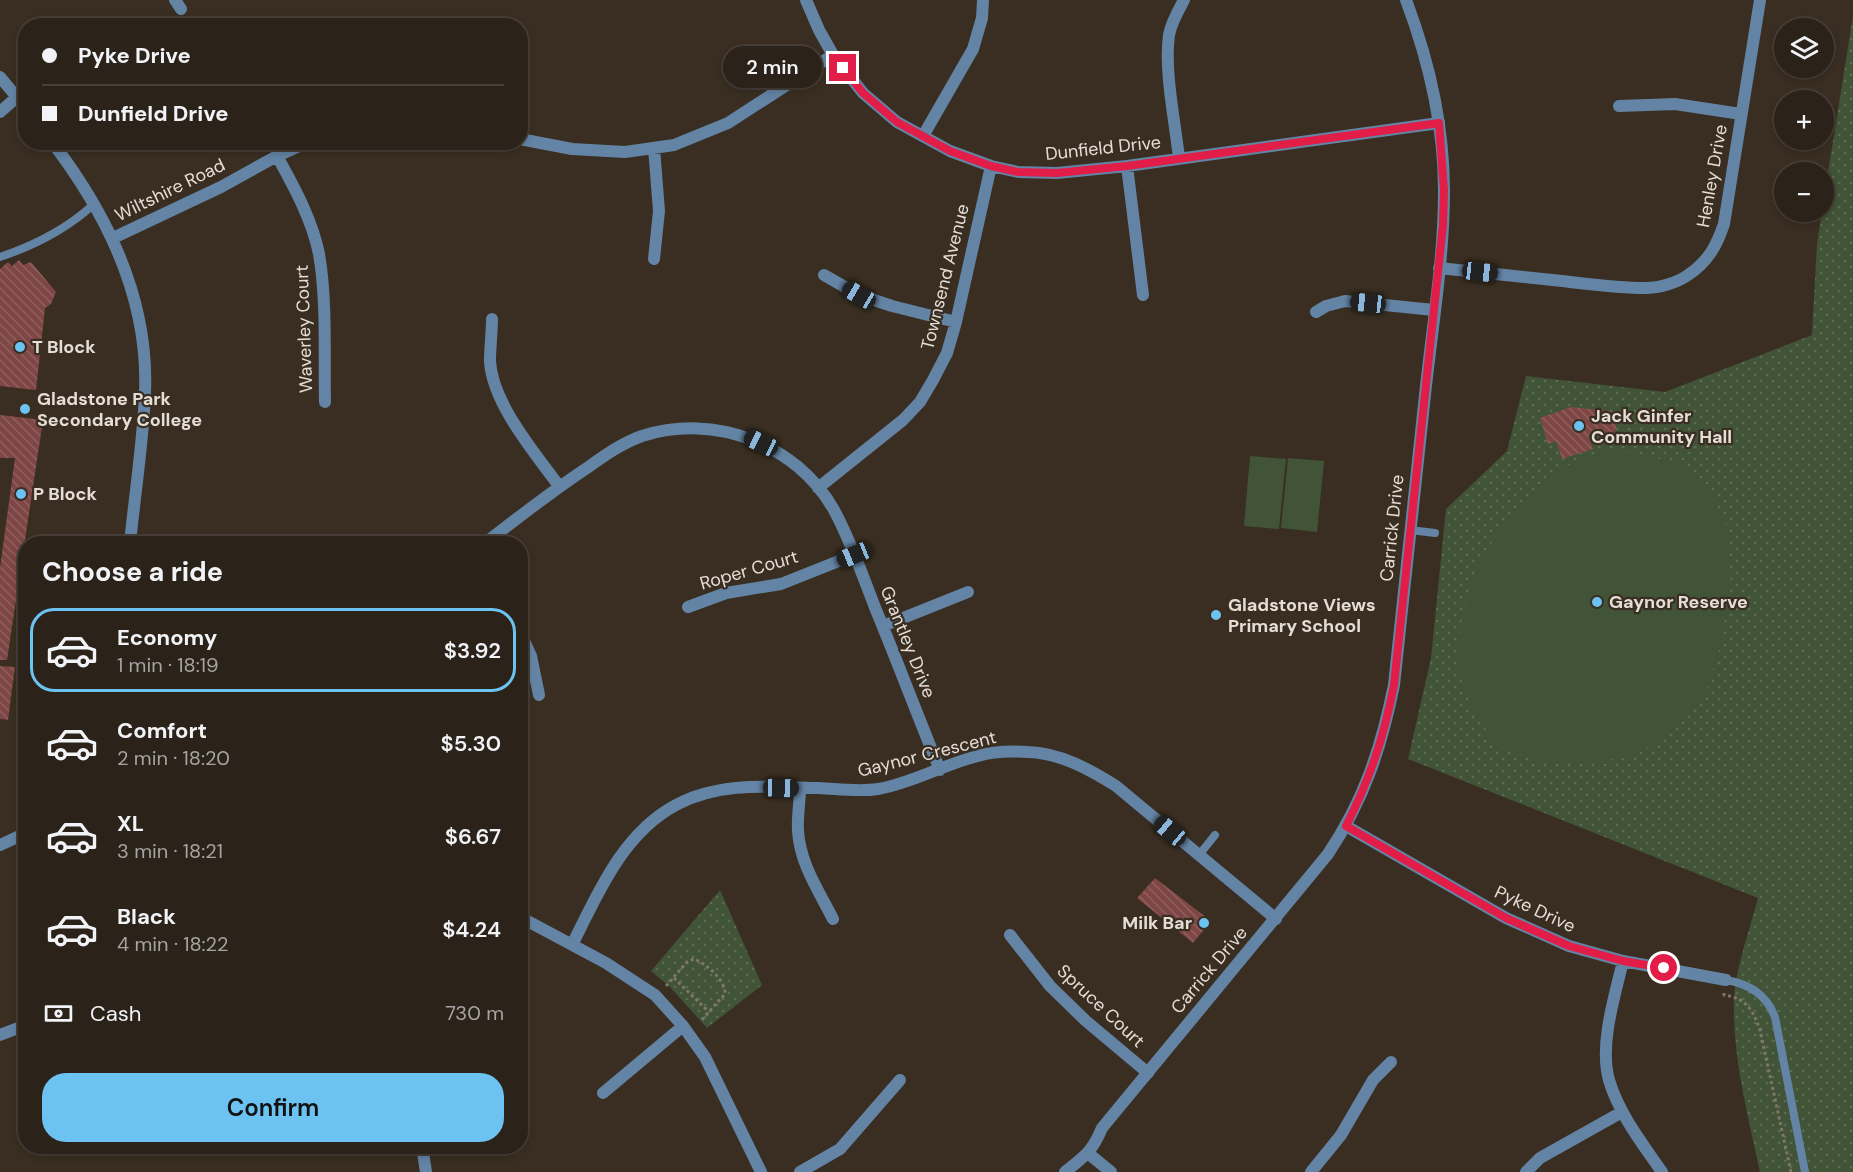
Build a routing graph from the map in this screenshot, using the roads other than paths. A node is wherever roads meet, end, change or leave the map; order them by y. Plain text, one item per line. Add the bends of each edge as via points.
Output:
1 (806, 0) edge
2 (983, 0) edge
3 (1184, 0) edge
4 (1406, 0) edge
5 (1760, 0) edge
6 (833, 55) junction
7 (0, 77) edge
8 (17, 97) joint
9 (1619, 106) dead end
10 (0, 112) edge
11 (1741, 114) junction
12 (1439, 123) junction
13 (923, 136) junction
14 (528, 141) edge
15 (654, 148) junction
16 (57, 150) edge
17 (290, 150) edge
18 (277, 156) junction
19 (1179, 158) junction
20 (991, 166) junction
21 (1127, 166) junction
22 (94, 204) junction
23 (112, 238) junction
24 (0, 257) edge
25 (654, 259) dead end
26 (1439, 268) junction
27 (824, 275) dead end
28 (1143, 295) dead end
29 (1434, 310) junction
30 (1316, 312) dead end
31 (492, 319) dead end
32 (956, 322) junction
33 (325, 402) dead end
34 (559, 486) junction
35 (818, 488) junction
36 (1410, 530) junction
37 (1435, 533) dead end
38 (131, 536) edge
39 (494, 536) edge
40 (854, 555) junction
41 (968, 592) dead end
42 (688, 607) dead end
43 (883, 626) junction
44 (528, 649) edge
45 (538, 695) dead end
46 (940, 770) junction
47 (801, 788) junction
48 (1346, 826) junction
49 (1215, 835) dead end
50 (18, 837) edge
51 (0, 845) edge
52 (1199, 855) junction
53 (833, 919) dead end
54 (1276, 919) junction
55 (528, 921) edge
56 (1010, 935) dead end
57 (572, 945) junction
58 (1623, 961) junction
59 (1726, 980) joint
60 (683, 1026) junction
61 (18, 1028) edge
62 (0, 1035) edge
63 (1391, 1062) dead end
64 (1148, 1072) junction
65 (900, 1080) dead end
66 (603, 1093) dead end
67 (1622, 1112) junction
68 (423, 1154) edge
69 (1089, 1154) junction
70 (426, 1172) edge
71 (761, 1172) edge
72 (800, 1172) edge
73 (1065, 1172) edge
74 (1111, 1172) edge
75 (1311, 1172) edge
76 (1526, 1172) edge
77 (1662, 1172) edge
78 (1804, 1172) edge

1 - 6 street, Dunfield Drive
2 - 13 street via 973,49
3 - 19 street via 1169,34
4 - 12 street, Carrick Drive via 1426,60
5 - 11 street, Henley Drive
6 - 13 street, Dunfield Drive via 863,93 897,122
6 - 15 street via 728,123 674,145
7 - 8 street
8 - 10 street
9 - 11 street via 1675,104
11 - 26 street, Henley Drive via 1718,242 1710,256 1687,276 1647,288
12 - 19 street, Dunfield Drive
12 - 26 street, Carrick Drive via 1444,190
13 - 20 street, Dunfield Drive
14 - 15 street via 572,149 625,152
15 - 25 street via 659,212
16 - 22 street
17 - 18 street, Wiltshire Road
18 - 23 street, Wiltshire Road
18 - 33 street, Waverley Court via 310,224 318,252
19 - 21 street, Dunfield Drive
20 - 21 street, Dunfield Drive via 1018,172 1057,173
20 - 32 street, Townsend Avenue
21 - 28 street
22 - 23 street
22 - 24 lane via 40,240
23 - 38 street via 130,284 142,331 145,392
26 - 29 street, Carrick Drive
27 - 32 street via 859,295
29 - 30 street via 1346,301
29 - 36 street, Carrick Drive
31 - 34 street via 490,363 499,395 511,419
32 - 35 street, Townsend Avenue via 947,353 920,402
34 - 35 street, Grantley Drive via 640,437 666,430 712,429 733,432 773,448 801,468
34 - 39 street, Grantley Drive
35 - 40 street, Grantley Drive via 833,508
36 - 37 lane
36 - 48 street, Carrick Drive via 1387,719 1370,774
40 - 42 street, Roper Court via 781,584 726,593
40 - 43 street, Grantley Drive
41 - 43 street
43 - 46 street, Grantley Drive
44 - 45 street
46 - 47 street, Gaynor Crescent via 859,791
46 - 52 street, Gaynor Crescent via 1006,751 1067,759 1116,786
47 - 53 street via 801,852
47 - 57 street, Gaynor Crescent via 715,790 661,814 633,839 603,885
48 - 54 street, Carrick Drive
48 - 58 street, Pyke Drive via 1506,918 1569,946
49 - 52 lane
50 - 51 street
52 - 54 street, Gaynor Crescent
54 - 64 street, Carrick Drive
55 - 57 street
56 - 64 street, Spruce Court via 1050,986
57 - 60 street via 655,995
58 - 59 street, Pyke Drive
58 - 67 street via 1606,1058 1608,1079
59 - 78 lane via 1757,992 1771,1006
60 - 66 street
60 - 71 street via 705,1057
61 - 62 street
63 - 75 street via 1373,1080 1341,1135
64 - 69 street, Carrick Drive via 1102,1128
65 - 72 street via 840,1149
67 - 76 street via 1540,1158
67 - 77 street
68 - 70 street
69 - 73 street, Carrick Drive
69 - 74 street

